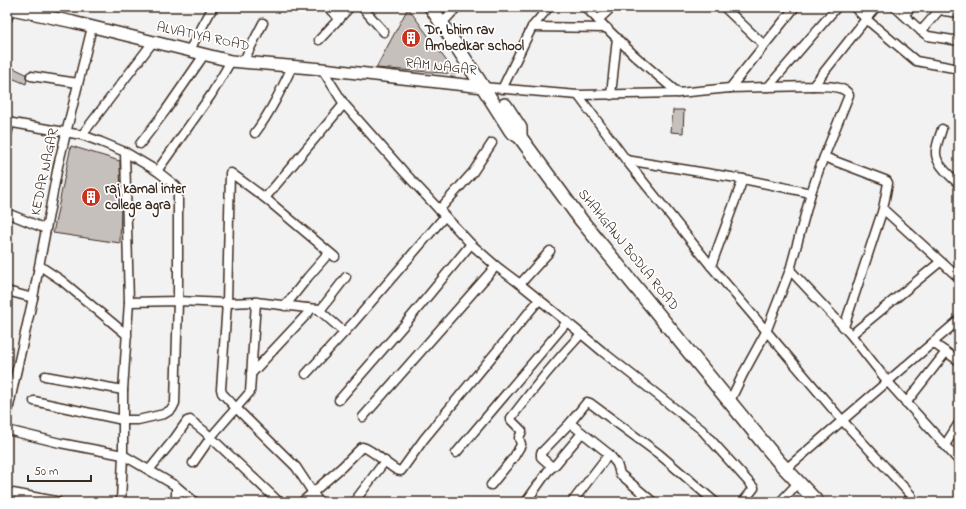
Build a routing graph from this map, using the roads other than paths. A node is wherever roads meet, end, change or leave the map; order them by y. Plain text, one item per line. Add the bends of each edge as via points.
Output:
1 (213, 7) edge
2 (327, 7) edge
3 (350, 7) edge
4 (362, 7) edge
5 (431, 7) edge
6 (437, 7) edge
7 (457, 7) edge
8 (549, 7) edge
9 (585, 7) edge
10 (612, 7) edge
11 (724, 7) edge
12 (795, 7) edge
13 (836, 7) edge
14 (854, 7) edge
15 (876, 7) edge
16 (895, 7) edge
17 (911, 7) edge
18 (942, 7) edge
19 (8, 12) edge
20 (959, 13) edge
21 (904, 16) junction
22 (340, 19) junction
23 (446, 19) junction
24 (866, 19) junction
25 (598, 20) junction
26 (263, 23) dead end
27 (532, 27) junction
28 (92, 28) junction
29 (607, 28) junction
30 (921, 31) junction
31 (384, 32) dead end
32 (617, 38) junction
33 (319, 40) dead end
34 (959, 41) edge
35 (153, 42) junction
36 (764, 45) junction
37 (189, 51) junction
38 (204, 55) junction
39 (231, 61) junction
40 (243, 62) junction
41 (292, 67) junction
42 (322, 69) junction
43 (959, 69) edge
44 (31, 76) dead end
45 (395, 77) joint
46 (78, 83) junction
47 (813, 86) junction
48 (768, 87) junction
49 (493, 88) junction
50 (730, 88) junction
51 (678, 93) junction
52 (611, 95) junction
53 (578, 96) junction
54 (344, 104) junction
55 (8, 123) edge
56 (942, 129) dead end
57 (67, 132) junction
58 (255, 133) dead end
59 (7, 134) edge
60 (82, 135) junction
61 (492, 143) dead end
62 (140, 144) dead end
63 (125, 152) junction
64 (824, 157) junction
65 (626, 160) junction
66 (157, 171) junction
67 (743, 179) junction
68 (959, 184) edge
69 (811, 193) junction
70 (265, 198) junction
71 (883, 209) junction
72 (442, 213) junction
73 (7, 214) edge
74 (46, 229) junction
75 (471, 244) junction
76 (550, 251) dead end
77 (940, 262) junction
78 (40, 266) junction
79 (496, 266) junction
80 (711, 266) junction
81 (790, 270) junction
82 (346, 277) dead end
83 (959, 278) edge
84 (520, 284) junction
85 (7, 290) edge
86 (33, 298) junction
87 (539, 300) junction
88 (178, 301) junction
89 (129, 302) junction
90 (256, 302) junction
91 (227, 303) junction
92 (285, 306) junction
93 (307, 308) junction
94 (318, 309) junction
95 (959, 320) edge
96 (567, 322) junction
97 (844, 327) junction
98 (344, 332) junction
99 (766, 332) junction
100 (581, 334) junction
101 (127, 335) junction
102 (851, 335) junction
103 (933, 343) junction
104 (946, 352) junction
105 (959, 360) edge
106 (251, 374) junction
107 (306, 374) dead end
108 (45, 376) dead end
109 (11, 377) edge
110 (888, 382) junction
111 (123, 390) junction
112 (339, 400) dead end
113 (34, 401) dead end
114 (730, 401) junction
115 (906, 403) junction
116 (236, 408) junction
117 (7, 416) edge
118 (363, 417) dead end
119 (123, 420) junction
120 (842, 420) junction
121 (570, 423) junction
122 (959, 423) edge
123 (7, 430) edge
124 (582, 433) junction
125 (211, 437) junction
126 (945, 446) junction
127 (456, 453) dead end
128 (608, 454) junction
129 (123, 455) junction
130 (385, 461) junction
131 (959, 461) edge
132 (193, 462) dead end
133 (786, 469) junction
134 (149, 470) junction
135 (549, 470) junction
136 (799, 482) junction
137 (491, 485) dead end
138 (176, 486) junction
139 (313, 492) junction
140 (8, 493) edge
141 (9, 502) edge
142 (58, 502) edge
143 (121, 502) edge
144 (176, 502) edge
145 (195, 502) edge
146 (279, 502) edge
147 (302, 502) edge
148 (319, 502) edge
149 (354, 502) edge
150 (526, 502) edge
151 (572, 502) edge
152 (653, 502) edge
153 (715, 502) edge
154 (743, 502) edge
155 (780, 502) edge
156 (817, 502) edge
157 (907, 502) edge

1 - 37 street
2 - 22 street
3 - 22 street
4 - 31 street
5 - 49 main road
6 - 23 main road
7 - 23 street
8 - 27 street
9 - 25 street
10 - 25 street
11 - 36 street
12 - 36 street
13 - 48 street
14 - 24 street
15 - 24 street
16 - 21 street
17 - 21 street
18 - 20 street via 941,9
18 - 30 street
19 - 28 street, ALVATIYA ROAD via 73,22
21 - 30 street
22 - 33 street
23 - 49 main road
24 - 43 street via 916,61
24 - 47 street
25 - 29 street
26 - 40 street
27 - 29 street
27 - 49 street
28 - 35 street, ALVATIYA ROAD
28 - 46 street, KEDAR NAGAR
29 - 32 street
30 - 34 street via 929,36
32 - 51 street
32 - 52 street
35 - 37 street, ALVATIYA ROAD
35 - 60 street
36 - 50 street
37 - 38 street, ALVATIYA ROAD
38 - 39 street, ALVATIYA ROAD
38 - 62 street
39 - 40 street, ALVATIYA ROAD
39 - 66 street via 211,95
40 - 41 street, ALVATIYA ROAD
41 - 42 street, ALVATIYA ROAD
41 - 58 street via 270,111
42 - 45 street, ALVATIYA ROAD
42 - 54 street
44 - 46 street
45 - 49 street, RAM NAGAR
46 - 57 street, KEDAR NAGAR
47 - 48 street
47 - 64 street via 834,87 848,92 849,95
48 - 50 street
49 - 53 street
49 - 114 main road, SHAHGANJ BODLA ROAD via 520,128 520,137 581,220
50 - 51 street
51 - 52 street
52 - 53 street
53 - 65 street
54 - 70 street
54 - 72 street
55 - 57 street
55 - 59 street
56 - 68 street via 936,158
57 - 60 street
57 - 74 street, KEDAR NAGAR
60 - 63 street
61 - 72 street
63 - 66 street
63 - 89 street
64 - 69 street
64 - 71 street via 887,181
65 - 67 street
65 - 80 street
66 - 88 street via 178,189
67 - 69 street
67 - 80 street
69 - 81 street
70 - 91 street via 229,173
70 - 92 street via 332,255 308,277
71 - 77 street
71 - 97 street
72 - 75 street
72 - 98 street
73 - 74 street
74 - 78 street, KEDAR NAGAR
75 - 79 street
75 - 112 street
76 - 84 street
77 - 83 street
77 - 102 street
78 - 86 street, KEDAR NAGAR
78 - 101 street
79 - 84 street
79 - 118 street
80 - 99 street
81 - 97 street
81 - 99 street
82 - 94 street via 322,308
84 - 87 street
85 - 86 street
86 - 109 street, KEDAR NAGAR
87 - 96 street
87 - 130 street via 424,439 401,471
88 - 89 street
88 - 91 street
88 - 119 street via 173,407 164,414 142,420
89 - 101 street
90 - 91 street
90 - 92 street
90 - 106 street
91 - 116 street via 221,389
92 - 93 street
93 - 94 street
93 - 106 street via 309,312
94 - 98 street
95 - 103 street
96 - 100 street
96 - 127 street
97 - 102 street
98 - 107 street
99 - 114 street
99 - 120 street
100 - 137 street via 511,418 522,431 519,438 521,445
100 - 154 street via 702,430 754,488
101 - 111 street
102 - 110 street
103 - 104 street
103 - 110 street
104 - 105 street
104 - 115 street
106 - 116 street via 250,392
108 - 111 street
109 - 117 street, KEDAR NAGAR
110 - 115 street
110 - 120 street
111 - 119 street
113 - 119 street
114 - 133 main road, SHAHGANJ BODLA ROAD
115 - 126 street
116 - 125 street
116 - 139 street via 296,467
119 - 129 street
120 - 133 street
120 - 157 street via 911,495
121 - 124 street
121 - 135 street via 541,453 541,457 550,465
121 - 153 street via 587,402 590,403 659,454
122 - 126 street
123 - 129 street
124 - 128 street
124 - 135 street
125 - 132 street
125 - 134 street via 188,420
125 - 146 street
126 - 131 street
128 - 151 street
128 - 152 street via 617,464 620,474
129 - 134 street
129 - 143 street
130 - 139 street via 362,447
130 - 149 street
133 - 136 main road, SHAHGANJ BODLA ROAD
134 - 138 street
135 - 150 street
136 - 155 street
136 - 156 main road, SHAHGANJ BODLA ROAD
138 - 144 street
138 - 145 street
139 - 147 street
139 - 148 street
140 - 141 street
140 - 142 street

